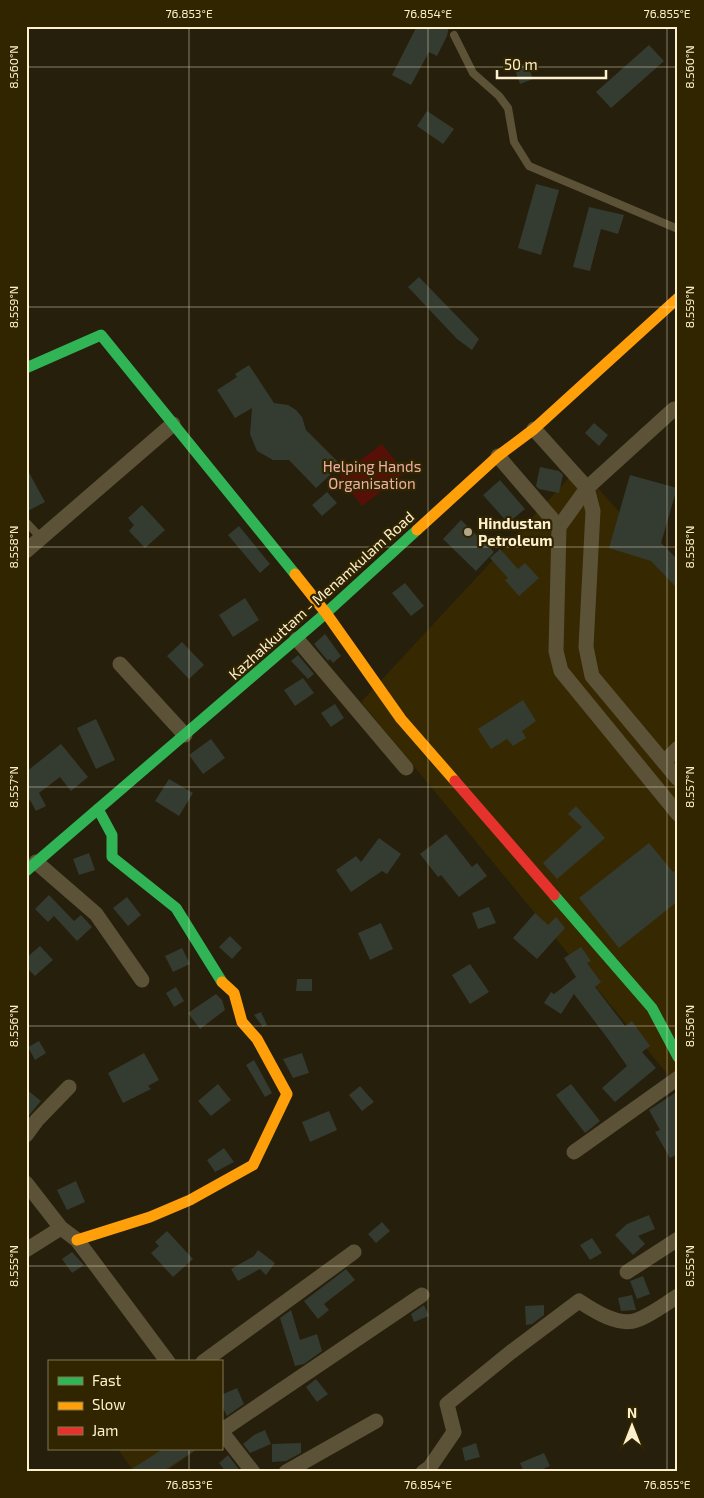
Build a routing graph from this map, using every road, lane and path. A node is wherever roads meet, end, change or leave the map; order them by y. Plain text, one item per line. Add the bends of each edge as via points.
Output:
1 (454, 35) dead end
2 (678, 229) edge
3 (678, 298) edge
4 (26, 368) edge
5 (674, 409) dead end
6 (173, 424) junction
7 (534, 429) junction
8 (498, 456) junction
9 (587, 488) junction
10 (26, 522) edge
11 (559, 527) junction
12 (41, 538) junction
13 (26, 551) edge
14 (326, 613) junction
15 (297, 639) junction
16 (120, 664) dead end
17 (185, 735) junction
18 (678, 748) edge
19 (664, 762) junction
20 (406, 768) dead end
21 (678, 779) edge
22 (98, 809) junction
23 (678, 814) edge
24 (31, 867) edge
25 (142, 980) dead end
26 (678, 1057) edge
27 (678, 1078) edge
28 (69, 1087) dead end
29 (26, 1135) edge
30 (574, 1152) dead end
31 (26, 1183) edge
32 (61, 1228) junction
33 (678, 1239) edge
34 (77, 1240) junction
35 (26, 1250) edge
36 (354, 1252) dead end
37 (627, 1272) dead end
38 (422, 1295) dead end
39 (678, 1296) edge
40 (167, 1360) edge
41 (206, 1360) edge
42 (376, 1421) dead end
43 (222, 1430) edge
44 (222, 1432) edge
45 (253, 1472) edge
46 (286, 1472) edge
47 (423, 1472) edge

1 - 2 lane via 473,73 508,108 514,142 529,166
3 - 7 street, Kazhakkuttam - Menamkulam Road
4 - 6 street via 102,335
5 - 9 street
6 - 12 street
6 - 14 street
7 - 8 street, Kazhakkuttam - Menamkulam Road
7 - 9 street
8 - 11 street
8 - 14 street, Kazhakkuttam - Menamkulam Road
9 - 11 street
9 - 19 street via 593,511 586,647 590,670
10 - 12 lane
11 - 23 street via 556,651 561,671
12 - 13 street
14 - 15 street, Kazhakkuttam - Menamkulam Road
14 - 26 street via 400,719 652,1008
15 - 17 street, Kazhakkuttam - Menamkulam Road
15 - 20 street
16 - 17 street
17 - 22 street, Kazhakkuttam - Menamkulam Road
18 - 19 street
19 - 21 street
22 - 24 street, Kazhakkuttam - Menamkulam Road
22 - 34 street via 112,835 112,857 176,908 221,981 234,993 242,1022 257,1039 287,1094 253,1165 190,1200 150,1217
24 - 25 street via 96,914
27 - 30 street
28 - 29 street
31 - 32 street
32 - 34 street
32 - 35 street
33 - 37 street
34 - 40 street
36 - 41 street
38 - 43 street
39 - 47 street via 642,1318 629,1322 579,1301 447,1404 454,1432
42 - 46 street
44 - 45 street

